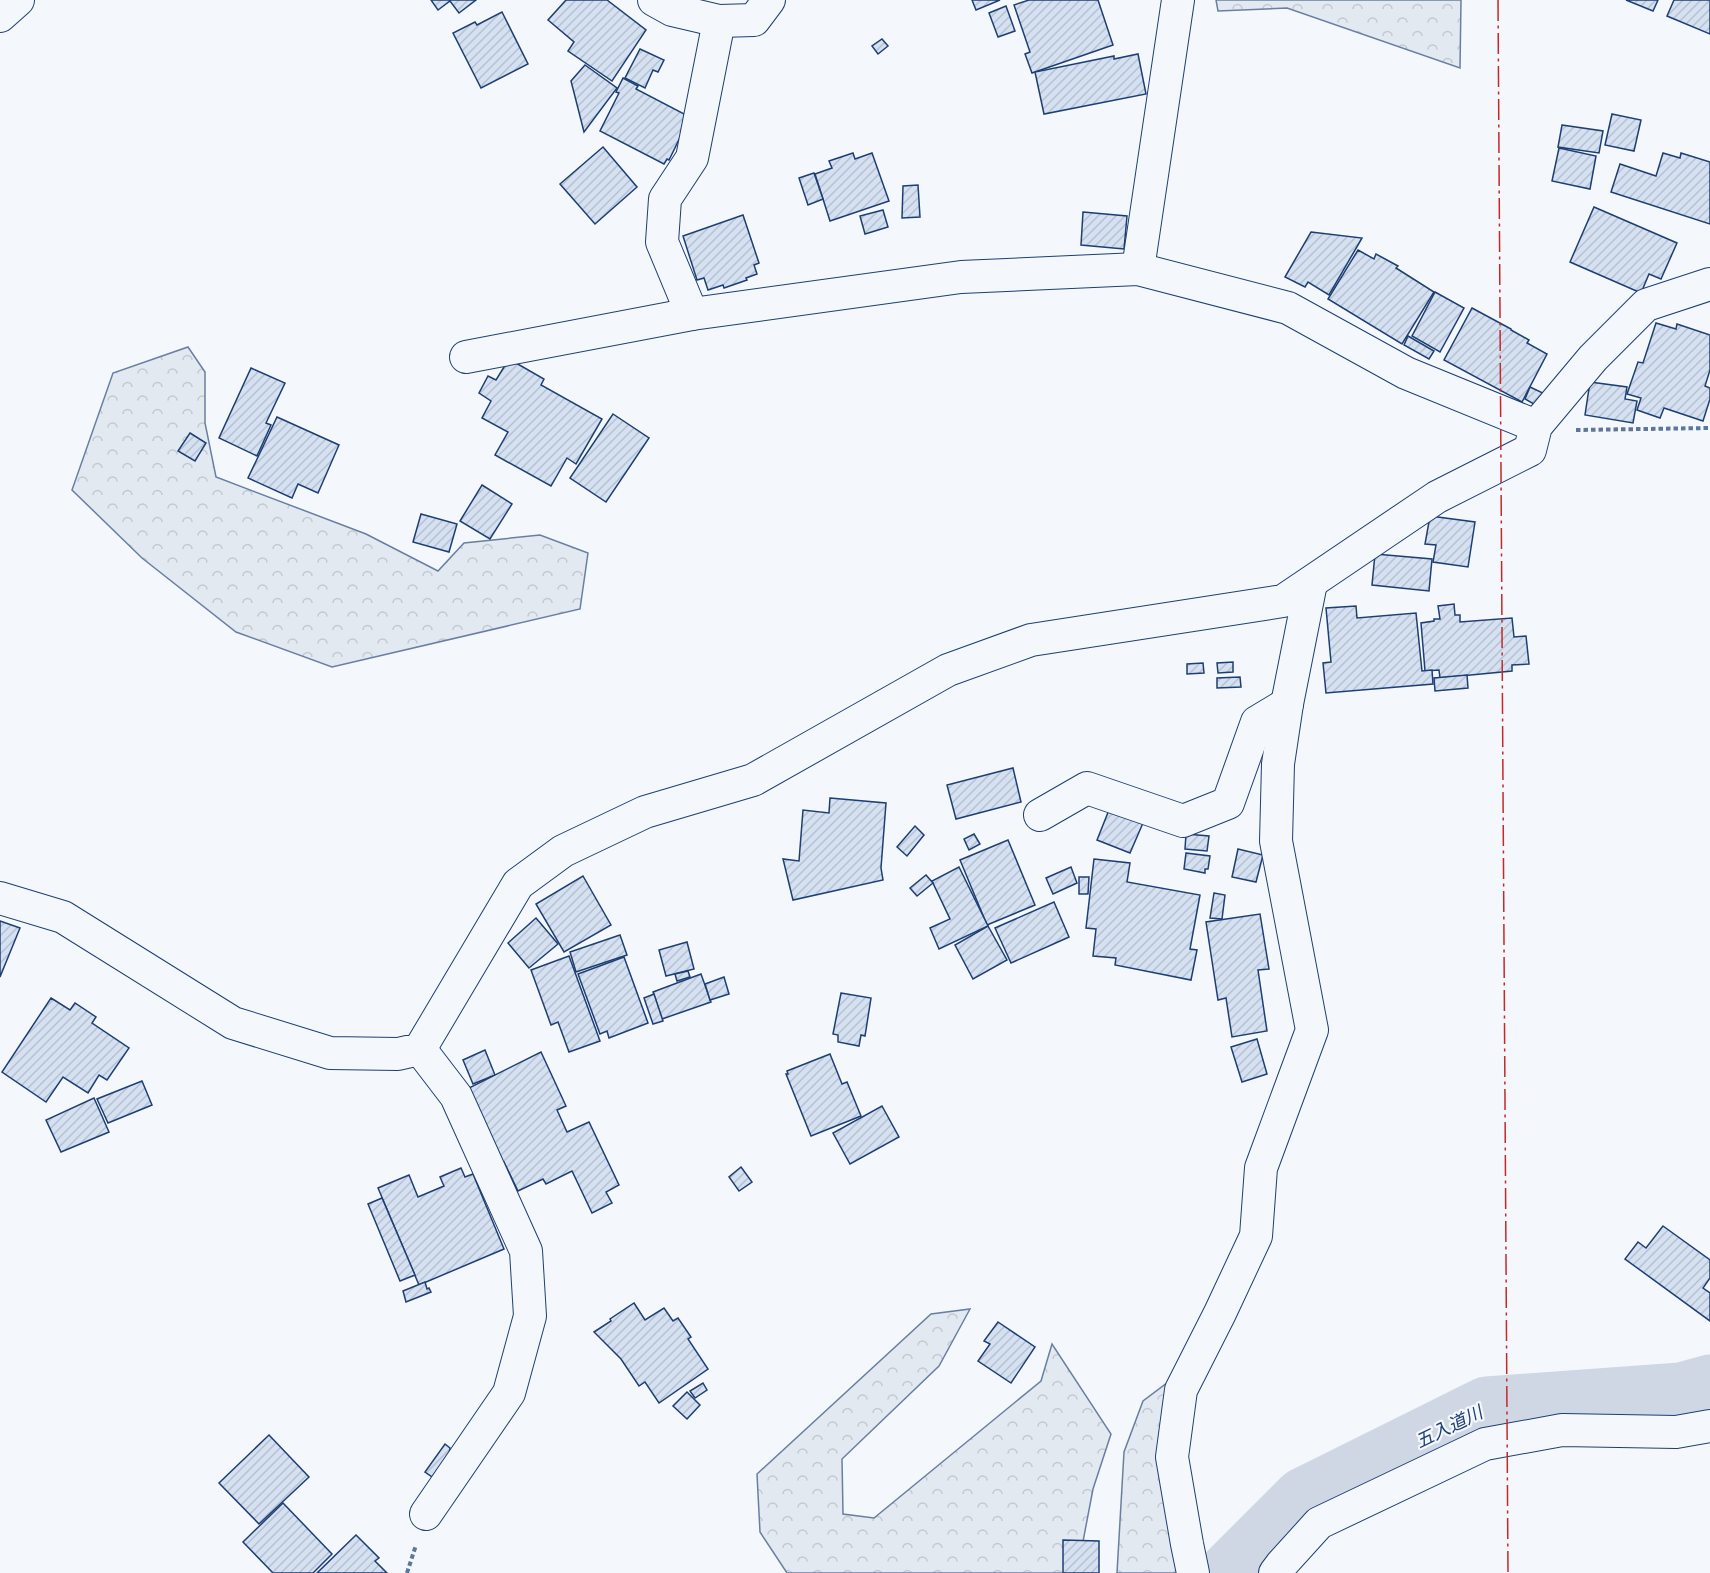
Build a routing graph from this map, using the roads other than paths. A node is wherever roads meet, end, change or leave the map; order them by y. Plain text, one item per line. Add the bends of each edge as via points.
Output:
1 (18, 0) edge
2 (654, 0) edge
3 (769, 0) edge
4 (1178, 0) edge
5 (0, 16) edge
6 (719, 21) junction
7 (1138, 269) junction
8 (1710, 284) edge
9 (692, 314) junction
10 (466, 357) dead end
11 (1536, 426) junction
12 (1311, 583) junction
13 (1287, 704) junction
14 (1040, 815) dead end
15 (0, 898) edge
16 (420, 1049) junction
17 (1710, 1426) edge
18 (426, 1514) dead end
19 (1193, 1573) edge
20 (1275, 1573) edge

1 - 5 street
2 - 6 street via 672,9
3 - 6 street via 754,20
4 - 7 street
6 - 9 street via 692,158 665,199 662,242
7 - 9 street via 961,277
7 - 11 street via 1288,308 1406,373
8 - 11 street via 1646,305 1593,358
9 - 10 street
11 - 12 street via 1530,450 1437,497
12 - 13 street
12 - 16 street via 1283,601 1031,640 948,670 753,780 645,812 563,851 518,884
13 - 14 street via 1257,722 1228,803 1183,821 1087,788
13 - 19 street via 1278,764 1276,841 1312,1030 1261,1168 1256,1236 1181,1390 1172,1457
15 - 16 street via 63,917 233,1023 330,1053 398,1054
16 - 18 street via 456,1096 526,1251 530,1316 509,1393
17 - 20 street via 1676,1432 1562,1430 1485,1444 1319,1523

